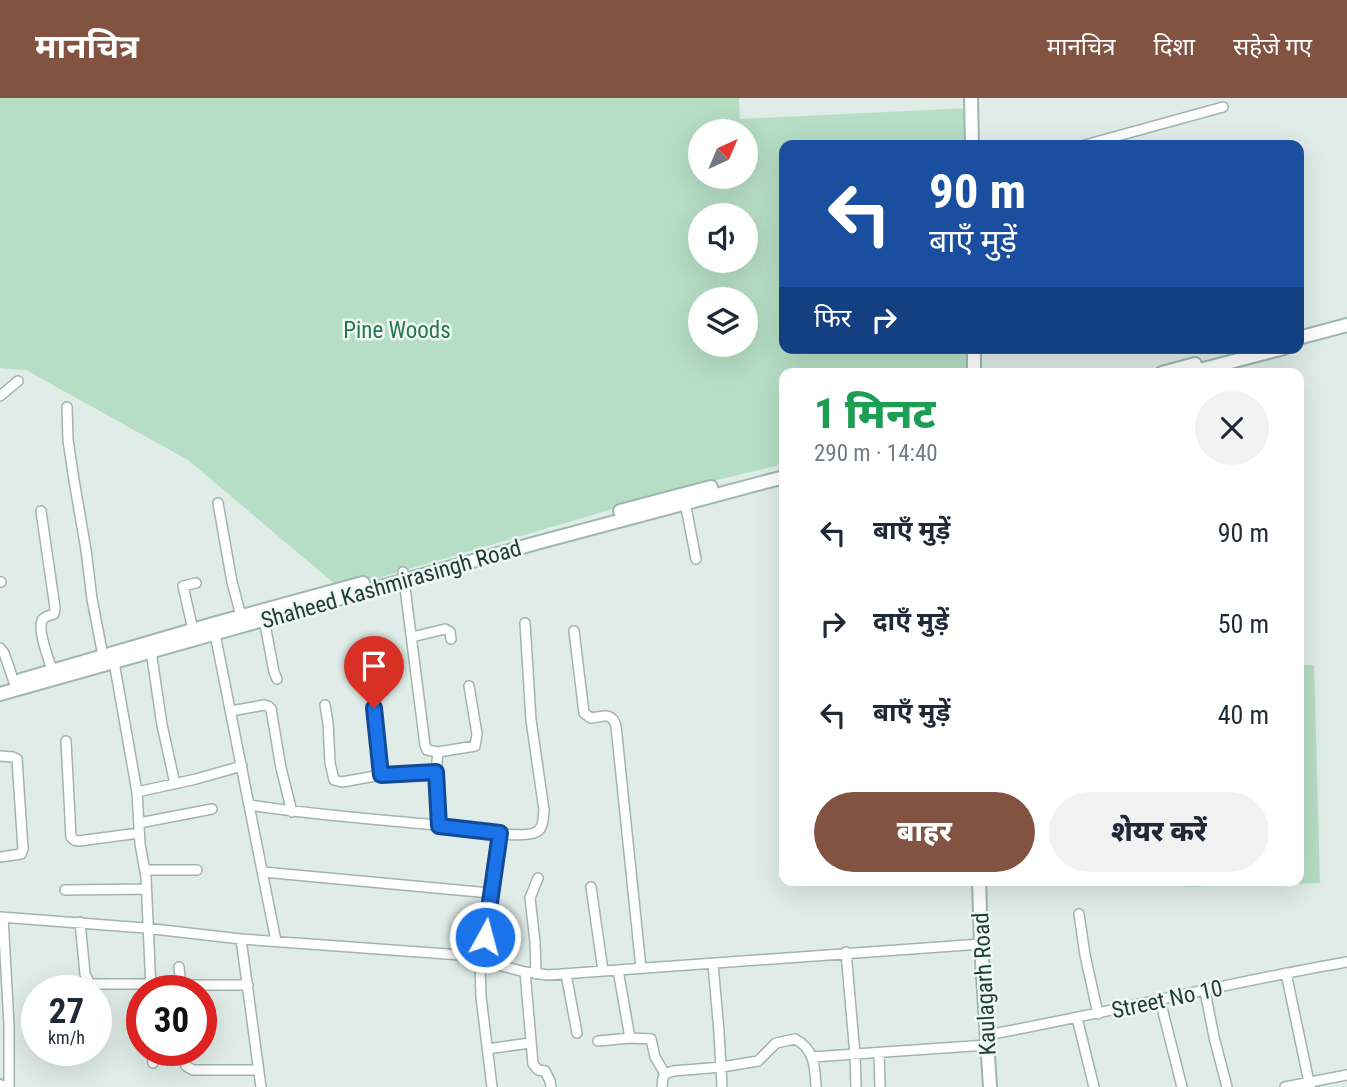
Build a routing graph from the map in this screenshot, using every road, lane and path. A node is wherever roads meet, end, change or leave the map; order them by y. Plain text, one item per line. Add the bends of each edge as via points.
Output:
1 (971, 98) edge
2 (1223, 107) dead end
3 (972, 140) edge
4 (1103, 140) edge
5 (1347, 325) edge
6 (1347, 332) edge
7 (1304, 336) edge
8 (1304, 343) edge
9 (1235, 354) edge
10 (1261, 354) edge
11 (1181, 368) edge
12 (1207, 368) edge
13 (18, 380) dead end
14 (0, 396) edge
15 (67, 407) dead end
16 (779, 470) edge
17 (779, 478) edge
18 (685, 502) junction
19 (218, 503) dead end
20 (41, 511) dead end
21 (221, 516) junction
22 (233, 516) dead end
23 (696, 559) dead end
24 (404, 576) junction
25 (196, 583) dead end
26 (241, 616) junction
27 (264, 619) junction
28 (525, 623) dead end
29 (214, 629) junction
30 (193, 630) junction
31 (574, 631) dead end
32 (412, 637) junction
33 (451, 639) dead end
34 (0, 648) edge
35 (151, 651) junction
36 (108, 659) junction
37 (52, 670) junction
38 (276, 680) dead end
39 (14, 681) junction
40 (0, 685) edge
41 (469, 686) dead end
42 (0, 694) edge
43 (325, 705) dead end
44 (374, 708) dead end
45 (231, 711) junction
46 (66, 741) dead end
47 (438, 752) junction
48 (0, 756) edge
49 (242, 766) junction
50 (436, 772) junction
51 (381, 775) junction
52 (175, 784) junction
53 (137, 792) junction
54 (250, 805) junction
55 (212, 809) dead end
56 (292, 812) junction
57 (439, 826) junction
58 (139, 828) junction
59 (500, 833) junction
60 (0, 858) edge
61 (145, 870) junction
62 (197, 870) dead end
63 (263, 872) junction
64 (538, 878) dead end
65 (979, 886) edge
66 (591, 887) dead end
67 (146, 889) junction
68 (65, 890) dead end
69 (490, 893) junction
70 (1079, 914) dead end
71 (1, 917) edge
72 (80, 922) junction
73 (149, 929) junction
74 (241, 939) junction
75 (276, 941) junction
76 (981, 944) junction
77 (846, 953) junction
78 (482, 960) junction
79 (1347, 962) edge
80 (2, 963) edge
81 (713, 964) junction
82 (179, 967) dead end
83 (641, 968) junction
84 (618, 970) junction
85 (603, 971) junction
86 (525, 972) junction
87 (1286, 973) junction
88 (536, 974) junction
89 (566, 974) junction
90 (150, 975) edge
91 (180, 975) edge
92 (248, 985) junction
93 (126, 986) edge
94 (217, 986) edge
95 (1205, 990) junction
96 (1160, 1000) junction
97 (1098, 1014) junction
98 (1077, 1018) junction
99 (577, 1033) dead end
100 (630, 1038) junction
101 (987, 1040) junction
102 (598, 1041) dead end
103 (530, 1043) junction
104 (486, 1049) junction
105 (879, 1053) junction
106 (855, 1055) junction
107 (812, 1056) junction
108 (186, 1066) edge
109 (722, 1067) junction
110 (258, 1070) junction
111 (665, 1074) junction
112 (1347, 1075) edge
113 (1309, 1085) edge
114 (9, 1087) edge
115 (261, 1087) edge
116 (492, 1087) edge
117 (551, 1087) edge
118 (662, 1087) edge
119 (722, 1087) edge
120 (816, 1087) edge
121 (856, 1087) edge
122 (880, 1087) edge
123 (990, 1087) edge
124 (1094, 1087) edge
125 (1182, 1087) edge
126 (1227, 1087) edge
127 (1285, 1087) edge

1 - 3 street
2 - 4 street
5 - 7 street
6 - 8 street
9 - 11 street
10 - 12 street
13 - 14 street
15 - 36 street via 92,599
16 - 24 street, Shaheed Kashmirasingh Road via 684,493
17 - 18 street, Shaheed Kashmirasingh Road
18 - 23 street
18 - 24 street, Shaheed Kashmirasingh Road
19 - 21 street
20 - 37 street via 55,608 41,627
21 - 22 street
21 - 26 street
24 - 26 street, Shaheed Kashmirasingh Road
24 - 27 street, Shaheed Kashmirasingh Road
24 - 32 street
25 - 30 street via 183,586
26 - 29 street, Shaheed Kashmirasingh Road
27 - 29 street, Shaheed Kashmirasingh Road
27 - 38 street
28 - 59 street via 543,823 533,834
29 - 30 street, Shaheed Kashmirasingh Road
29 - 35 street, Shaheed Kashmirasingh Road
29 - 45 street
30 - 36 street, Shaheed Kashmirasingh Road
31 - 83 street via 584,713 591,718 609,716 616,726
32 - 33 street via 445,629
32 - 47 street via 425,745
34 - 39 street
35 - 36 street, Shaheed Kashmirasingh Road
35 - 52 street
36 - 37 street, Shaheed Kashmirasingh Road
36 - 42 street, Shaheed Kashmirasingh Road
36 - 53 street
37 - 39 street, Shaheed Kashmirasingh Road
39 - 40 street, Shaheed Kashmirasingh Road
41 - 47 street via 475,746
43 - 51 street via 334,780
44 - 51 street
45 - 49 street
45 - 56 street via 264,705 271,709
46 - 58 street via 72,839
47 - 50 street
48 - 60 street via 17,759 23,849 22,854
49 - 52 street
49 - 54 street
50 - 51 street
50 - 57 street
52 - 53 street
53 - 58 street
54 - 56 street
54 - 63 street
55 - 58 street
56 - 57 street
57 - 59 street
58 - 61 street
59 - 69 street
61 - 62 street
61 - 67 street
63 - 69 street
63 - 75 street
64 - 88 street via 530,898
65 - 76 street, Kaulagarh Road
66 - 85 street
67 - 68 street
67 - 73 street
69 - 78 street
70 - 97 street
71 - 72 street
71 - 80 street
72 - 73 street
72 - 93 street via 90,984
73 - 74 street
73 - 90 street
74 - 75 street
74 - 92 street
75 - 78 street
76 - 77 street
76 - 101 street, Kaulagarh Road
77 - 81 street
77 - 106 street
78 - 86 street
78 - 104 street
79 - 87 street, Street No 10
80 - 114 street
81 - 83 street
81 - 109 street
82 - 91 street
83 - 84 street
84 - 85 street
84 - 100 street
85 - 89 street
86 - 88 street
86 - 103 street
87 - 95 street, Street No 10
87 - 113 street
88 - 89 street
89 - 99 street
92 - 94 street
92 - 110 street
95 - 96 street, Street No 10
95 - 126 street
96 - 97 street, Street No 10
96 - 125 street
97 - 98 street, Street No 10
98 - 101 street, Street No 10
98 - 124 street
100 - 102 street
100 - 111 street via 651,1039
101 - 105 street, Street No 10
101 - 123 street, Kaulagarh Road
103 - 104 street
103 - 117 street via 533,1064 545,1071
104 - 116 street
105 - 106 street, Street No 10
105 - 122 street
106 - 107 street, Street No 10
106 - 121 street
107 - 109 street via 799,1041 788,1040 776,1043 758,1060
107 - 120 street
108 - 110 street via 193,1070
109 - 111 street
109 - 119 street
110 - 115 street
111 - 118 street
112 - 113 street
113 - 127 street

